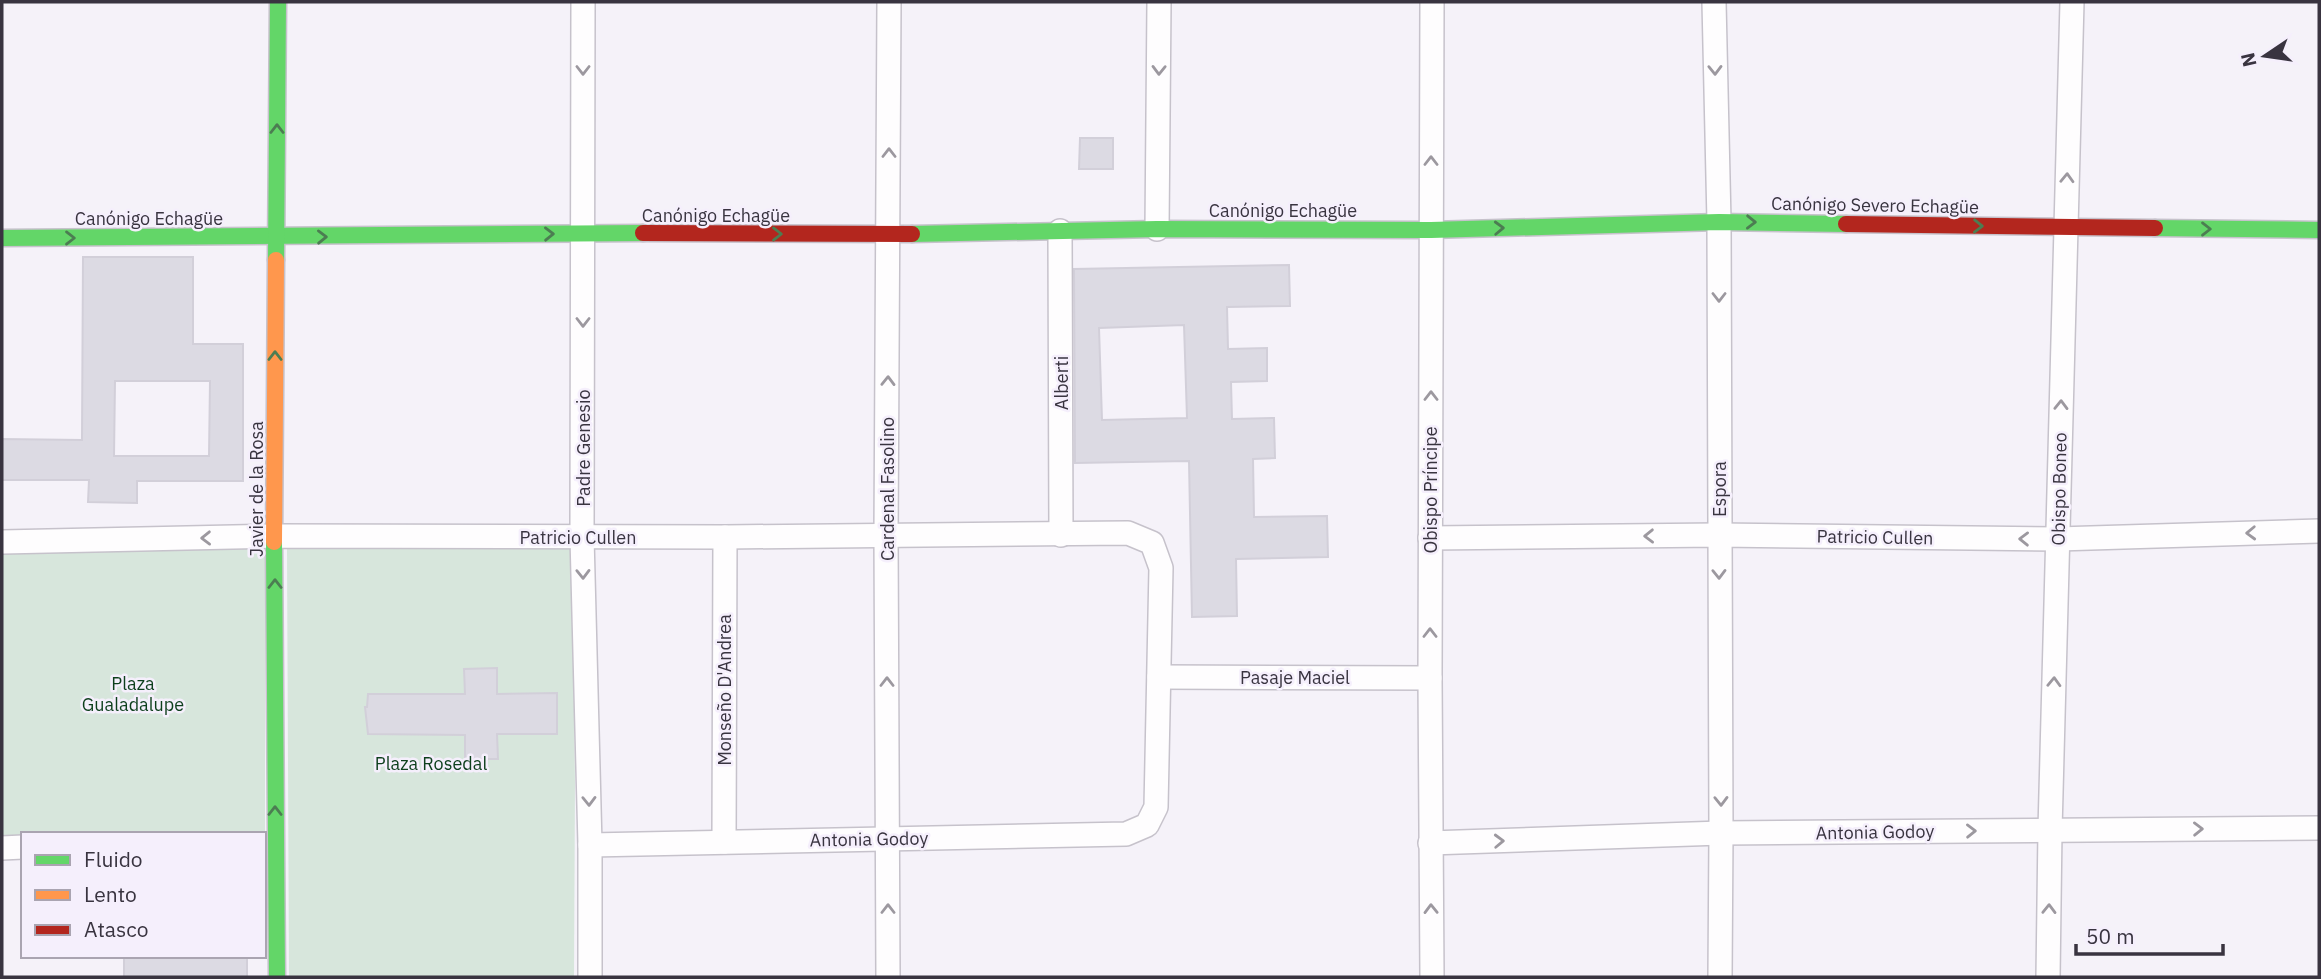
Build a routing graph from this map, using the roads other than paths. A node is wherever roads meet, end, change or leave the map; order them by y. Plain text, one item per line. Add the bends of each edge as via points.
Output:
1 (278, 2) edge
2 (583, 2) edge
3 (889, 2) edge
4 (1159, 2) edge
5 (1432, 2) edge
6 (1714, 2) edge
7 (2072, 2) edge
8 (1719, 222) junction
9 (2065, 228) junction
10 (1157, 229) junction
11 (1431, 230) junction
12 (2319, 230) edge
13 (1060, 231) junction
14 (584, 233) junction
15 (889, 234) junction
16 (276, 237) junction
17 (2, 238) edge
18 (2319, 531) edge
19 (886, 535) junction
20 (1061, 535) junction
21 (1718, 535) junction
22 (274, 536) junction
23 (582, 537) junction
24 (725, 537) junction
25 (1430, 538) junction
26 (2058, 539) junction
27 (2, 542) edge
28 (1159, 677) junction
29 (1430, 678) junction
30 (2319, 828) edge
31 (2050, 830) junction
32 (1721, 833) junction
33 (888, 839) junction
34 (724, 842) junction
35 (1430, 843) junction
36 (270, 844) edge
37 (590, 845) junction
38 (21, 847) edge
39 (2, 848) edge
40 (277, 977) edge
41 (590, 977) edge
42 (888, 977) edge
43 (1432, 977) edge
44 (1720, 977) edge
45 (2048, 977) edge

16 -> 1 street, Javier de la Rosa
2 -> 14 street, Padre Genesio
15 -> 3 street, Cardenal Fasolino
4 -> 10 street
11 -> 5 street, Obispo Príncipe
6 -> 8 street, Espora
9 -> 7 street, Obispo Boneo
8 -> 9 street, Canónigo Severo Echagüe
11 -> 8 street, Canónigo Severo Echagüe
8 -> 21 street, Espora
9 -> 12 street, Canónigo Severo Echagüe
26 -> 9 street, Obispo Boneo
10 - 11 street, Canónigo Echagüe
10 - 13 street, Canónigo Echagüe
25 -> 11 street, Obispo Príncipe
13 - 15 street, Canónigo Echagüe
13 - 20 street, Alberti
14 -> 15 street, Canónigo Echagüe
16 -> 14 street, Canónigo Echagüe
14 -> 23 street, Padre Genesio
19 -> 15 street, Cardenal Fasolino
17 -> 16 street, Canónigo Echagüe
22 -> 16 street, Javier de la Rosa
18 -> 26 street, Patricio Cullen
19 - 20 street, Patricio Cullen
19 - 24 street, Patricio Cullen
33 -> 19 street, Cardenal Fasolino
20 - 28 street, Patricio Cullen via 1128,533 1152,543 1161,568
21 -> 25 street, Patricio Cullen
26 -> 21 street, Patricio Cullen
21 -> 32 street, Espora
22 - 23 street, Patricio Cullen
22 -> 27 street, Patricio Cullen
36 -> 22 street, Javier de la Rosa
23 - 24 street, Patricio Cullen
23 -> 37 street, Padre Genesio
24 - 34 street, Monseño D'Andrea
29 -> 25 street, Obispo Príncipe
31 -> 26 street, Obispo Boneo
28 - 29 street, Pasaje Maciel
28 - 33 street, Antonia Godoy via 1156,807 1147,825 1126,834
29 - 35 street, Obispo Príncipe
31 -> 30 street, Antonia Godoy
32 -> 31 street, Antonia Godoy
45 -> 31 street, Obispo Boneo
35 -> 32 street, Antonia Godoy
32 - 44 street, Espora
33 - 34 street, Antonia Godoy
42 -> 33 street, Cardenal Fasolino
34 - 37 street, Antonia Godoy
43 -> 35 street, Obispo Príncipe
36 - 40 street, Javier de la Rosa
37 - 41 street, Padre Genesio
38 - 39 street

